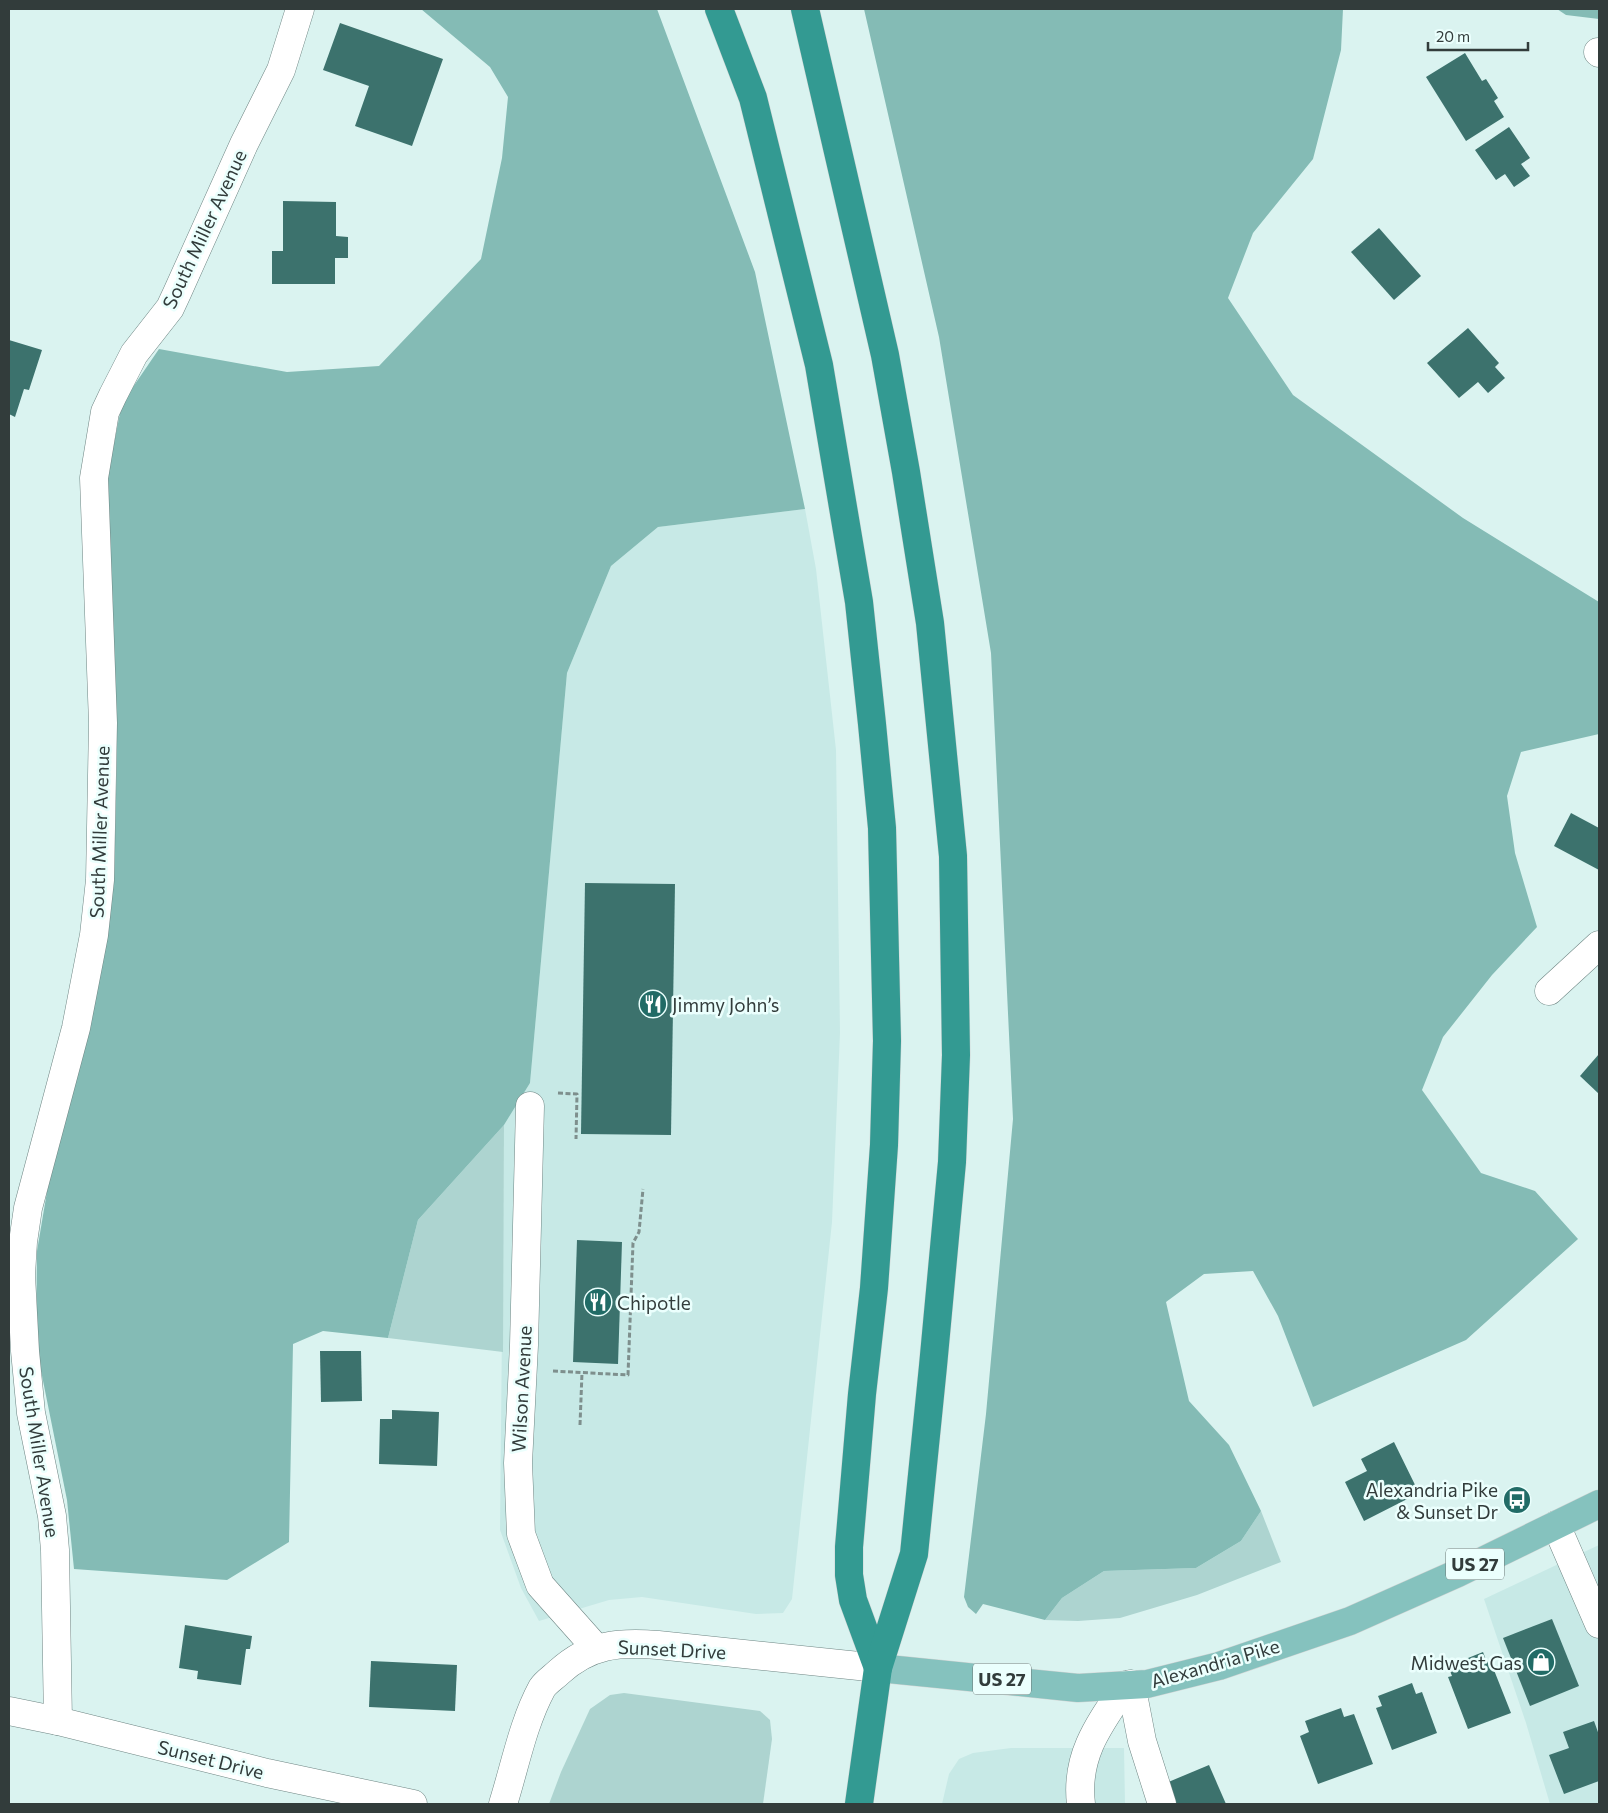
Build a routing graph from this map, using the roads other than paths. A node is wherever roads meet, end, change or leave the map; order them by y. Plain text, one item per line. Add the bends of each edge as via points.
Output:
1 (300, 9) edge
2 (719, 9) edge
3 (806, 9) edge
4 (1599, 944) edge
5 (1549, 992) dead end
6 (530, 1106) dead end
7 (1599, 1504) edge
8 (1556, 1525) junction
9 (1599, 1624) edge
10 (596, 1648) junction
11 (878, 1668) junction
12 (1129, 1685) junction
13 (9, 1711) edge
14 (58, 1721) junction
15 (413, 1804) edge
16 (503, 1804) edge
17 (859, 1804) edge
18 (1081, 1804) edge
19 (1162, 1804) edge

1 - 14 street, South Miller Avenue via 281,70 170,308 134,354 105,412 94,478 103,723 100,880 94,934 76,1028 28,1208 21,1275 31,1413 52,1516 55,1550
2 - 11 highway via 753,98 819,365 859,602 882,828 886,1041 884,1145 849,1547 853,1600
3 - 11 highway via 886,354 930,623 953,856 956,1055 950,1192 914,1554
4 - 5 street
6 - 10 street, Wilson Avenue via 518,1463 521,1534 540,1586
7 - 8 main road, Alexandria Pike / US 27
8 - 9 street
8 - 12 main road, Alexandria Pike / US 27 via 1350,1621 1219,1666 1147,1684
10 - 11 street, Sunset Drive via 625,1643 658,1645
10 - 16 street, Sunset Drive via 569,1663 543,1686
11 - 12 main road, Alexandria Pike / US 27 via 1078,1688
11 - 17 highway
12 - 18 street via 1092,1734 1079,1788
12 - 19 street
13 - 14 street, Sunset Drive
14 - 15 street, Sunset Drive via 267,1773

